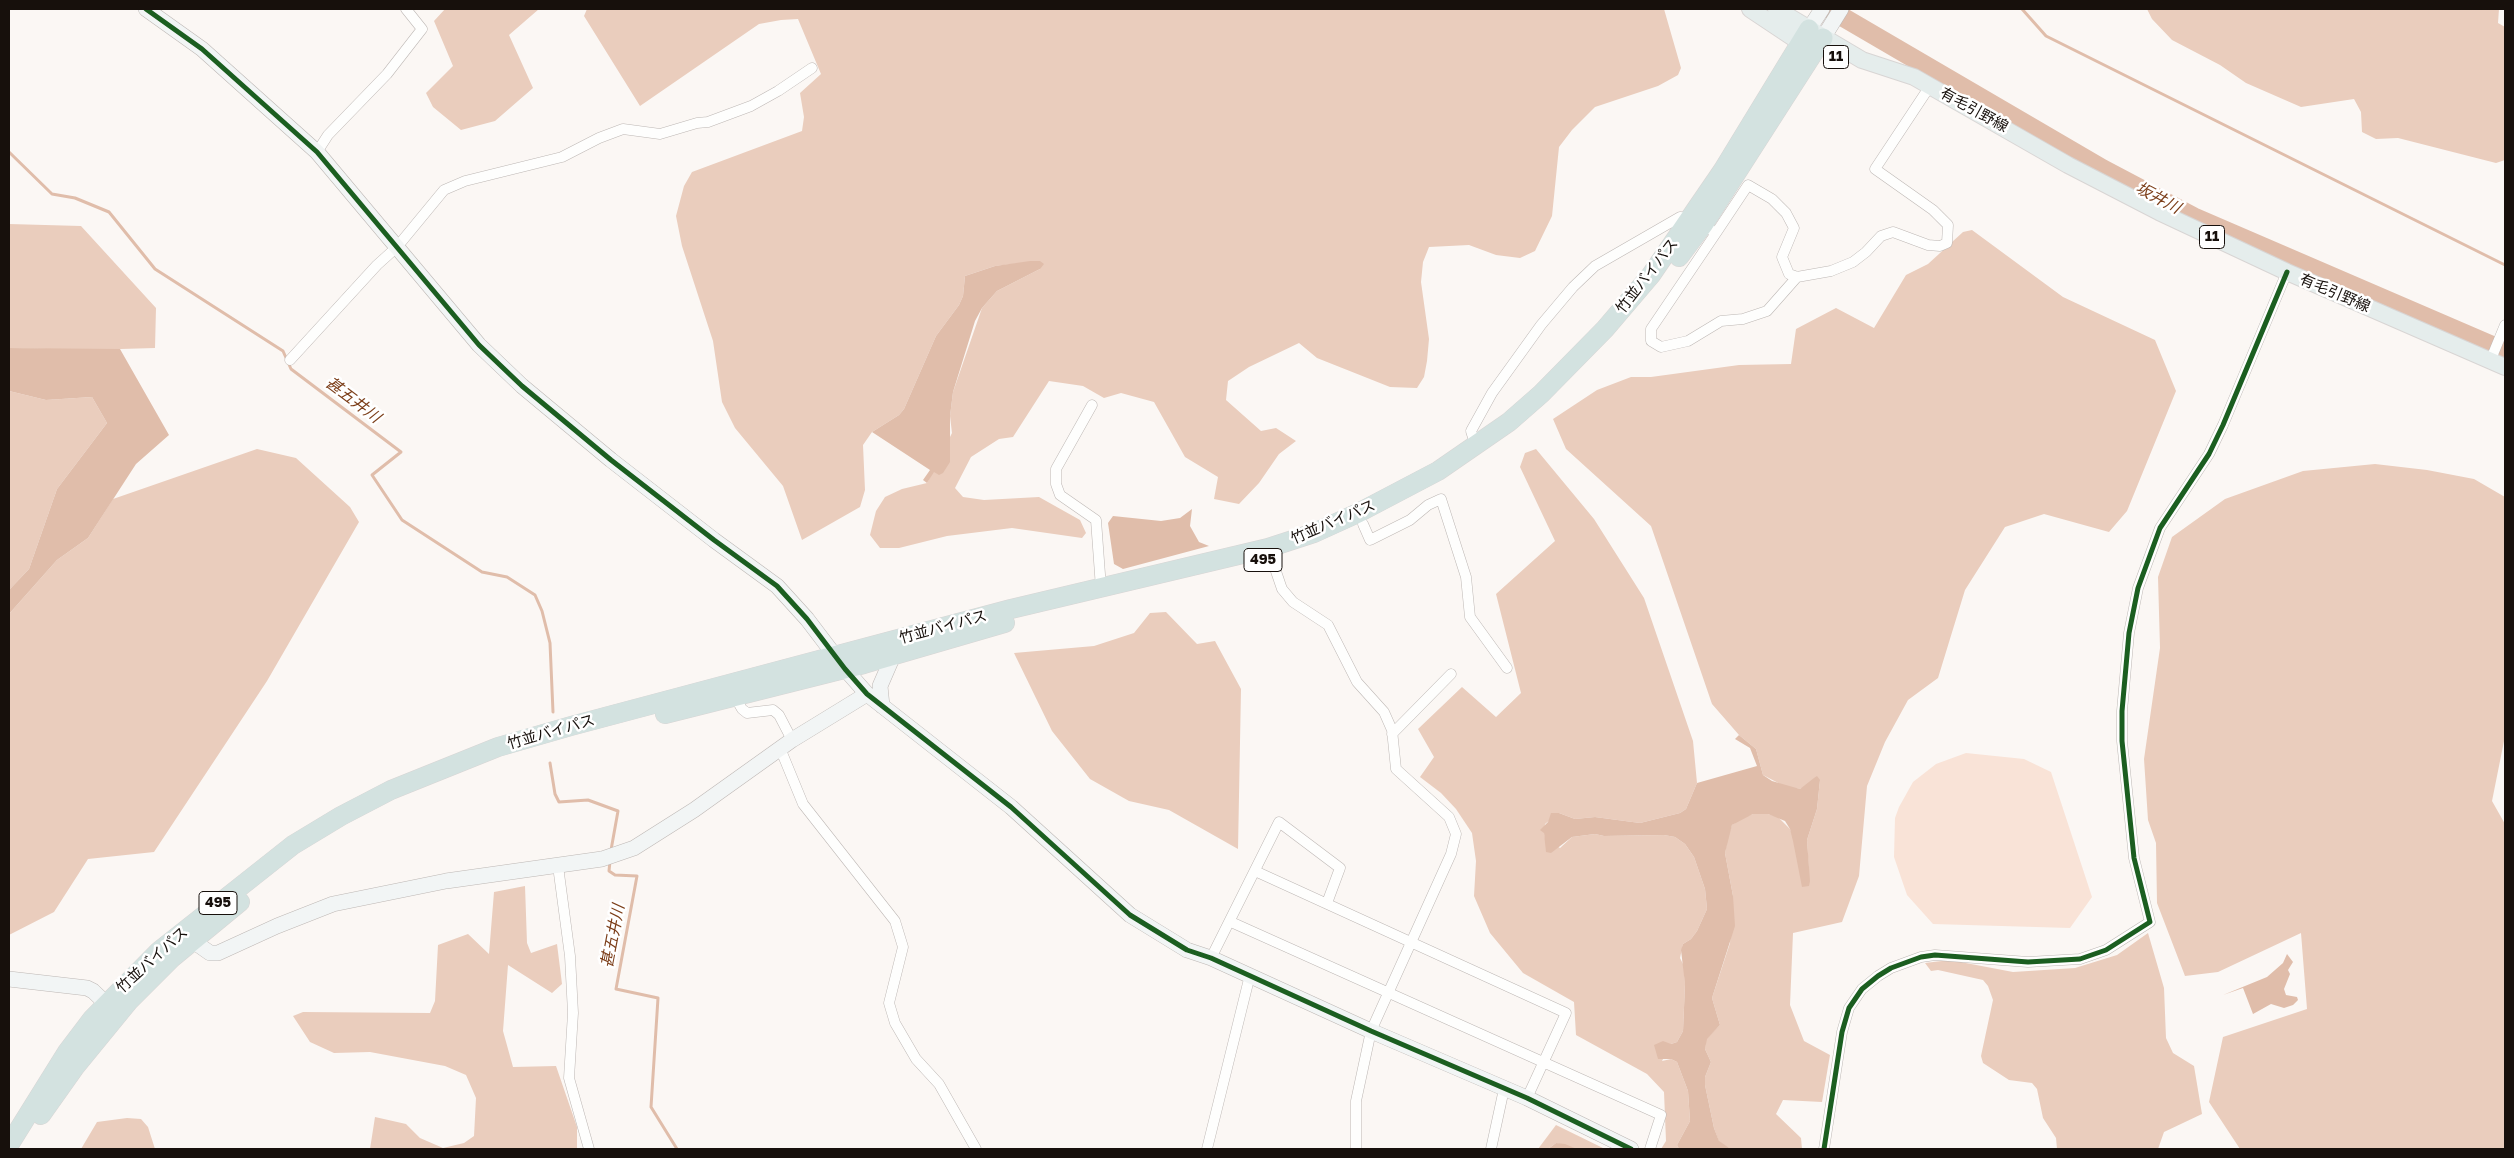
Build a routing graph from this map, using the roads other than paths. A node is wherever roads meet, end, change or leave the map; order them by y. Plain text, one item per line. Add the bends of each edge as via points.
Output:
1 (146, 9) edge
2 (406, 9) edge
3 (1750, 9) edge
4 (1776, 9) edge
5 (1821, 10) edge
6 (1837, 14) edge
7 (1813, 40) junction
8 (812, 68) dead end
9 (1930, 86) junction
10 (317, 152) junction
11 (1703, 225) junction
12 (397, 247) junction
13 (2287, 272) junction
14 (1796, 277) junction
15 (2505, 324) edge
16 (290, 360) dead end
17 (2496, 360) edge
18 (1092, 405) dead end
19 (1476, 447) junction
20 (1363, 524) junction
21 (1269, 553) junction
22 (1101, 588) junction
23 (893, 656) junction
24 (840, 662) junction
25 (1507, 668) dead end
26 (1451, 674) dead end
27 (867, 694) junction
28 (735, 697) junction
29 (882, 706) junction
30 (1392, 734) junction
31 (786, 744) junction
32 (558, 866) junction
33 (1255, 871) junction
34 (1327, 903) junction
35 (1231, 922) junction
36 (1410, 940) junction
37 (192, 941) junction
38 (1211, 958) junction
39 (1250, 975) junction
40 (9, 979) edge
41 (1387, 993) junction
42 (111, 1009) junction
43 (1370, 1031) junction
44 (1544, 1064) junction
45 (1504, 1089) junction
46 (1527, 1098) junction
47 (9, 1145) edge
48 (19, 1149) edge
49 (589, 1149) edge
50 (976, 1149) edge
51 (1207, 1149) edge
52 (1356, 1149) edge
53 (1491, 1149) edge
54 (1631, 1149) edge
55 (1650, 1149) edge
56 (1824, 1149) edge

1 - 10 street via 202,49
2 - 10 street via 422,29 387,74 328,134
3 - 7 main road, 有毛引野線 / 11
4 - 7 main road, 有毛引野線 / 11
5 - 7 street
6 - 7 street
7 - 9 main road, 有毛引野線 / 11 via 1914,77
7 - 11 highway, 竹並バイパス / 495
8 - 12 street via 751,106 708,122 660,134 623,129 562,158 465,181 444,190
9 - 13 main road, 有毛引野線 / 11 via 2124,194
9 - 14 street via 1875,169 1933,210 1948,225 1947,243 1928,245 1893,232 1881,236 1853,262 1831,271
10 - 12 street
11 - 14 street via 1748,185 1772,199 1786,213 1794,228 1782,257 1789,274
11 - 14 street via 1651,329 1651,340 1661,347 1688,341 1721,321 1743,319 1767,311
11 - 19 highway, 竹並バイパス / 495 via 1651,275 1605,329 1541,394
11 - 19 street via 1680,218 1595,266 1573,287 1492,393 1471,432
11 - 20 highway, 竹並バイパス / 495 via 1662,280 1611,339 1524,424 1459,471 1399,507
12 - 16 street
12 - 24 street via 479,344 522,386 611,460 777,586 808,619
13 - 17 main road, 有毛引野線 / 11
13 - 56 street via 2222,425 2208,454 2160,528 2138,588 2129,633 2122,741 2134,858 2150,922 2106,950 2080,959 2028,962 1934,955 1898,965 1878,976 1862,989 1849,1008 1842,1032
15 - 17 street
18 - 22 street via 1056,469 1056,484 1060,495 1096,520
19 - 21 highway, 竹並バイパス / 495 via 1438,472 1358,514
20 - 21 highway, 竹並バイパス / 495
20 - 25 street via 1370,540 1410,520 1441,499 1466,577 1470,617
21 - 22 highway, 竹並バイパス / 495
21 - 23 highway, 竹並バイパス / 495 via 1161,587 1008,622
21 - 30 street via 1282,589 1293,602 1328,625 1357,682 1384,712
22 - 24 highway, 竹並バイパス / 495 via 1011,608
23 - 24 highway, 竹並バイパス / 495
23 - 29 street via 880,686
24 - 27 street
24 - 28 highway, 竹並バイパス / 495
24 - 42 highway, 竹並バイパス / 495 via 502,746 391,790 293,845 159,951
26 - 30 street
27 - 29 street
27 - 31 street
28 - 31 street via 747,713 773,710 779,714
28 - 37 highway, 竹並バイパス / 495 via 507,756 421,789 367,815 301,854
29 - 38 street via 1011,808 1130,915 1187,950
30 - 36 street via 1396,769 1449,817 1456,834 1451,854
31 - 32 street via 694,810 634,848 602,859
31 - 50 street via 803,804 895,922 902,947 889,1003 895,1023 916,1059 939,1084
32 - 37 street via 446,881 334,904 218,953 202,950
32 - 49 street via 570,956 573,1013 569,1078
33 - 34 street
33 - 34 street via 1279,822 1340,868
33 - 35 street
34 - 36 street
35 - 38 street
35 - 41 street
36 - 41 street
36 - 44 street via 1566,1013
37 - 42 highway, 竹並バイパス / 495
38 - 39 street
39 - 43 street
39 - 51 street
40 - 42 street via 94,990
41 - 43 street
41 - 44 street
42 - 47 highway, 竹並バイパス / 495 via 67,1052
42 - 48 highway, 竹並バイパス / 495
43 - 45 street
43 - 52 street via 1356,1101
44 - 46 street
44 - 55 street via 1661,1115
45 - 46 street
45 - 53 street
46 - 54 street

